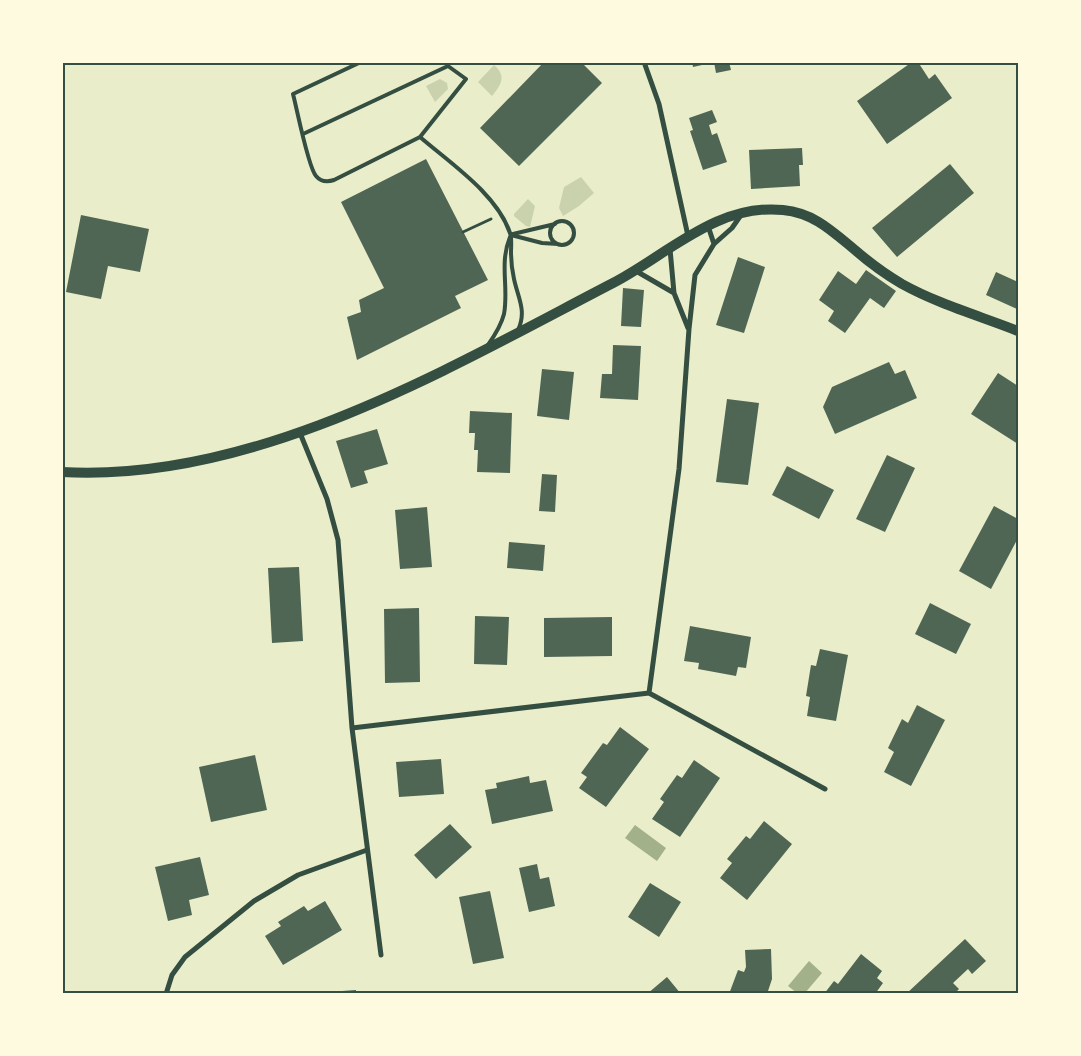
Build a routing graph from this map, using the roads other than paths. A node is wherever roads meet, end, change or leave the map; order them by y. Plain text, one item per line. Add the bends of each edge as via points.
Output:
1 (361, 62) edge
2 (644, 62) edge
3 (303, 134) junction
4 (420, 137) junction
5 (743, 213) junction
6 (555, 223) junction
7 (708, 226) junction
8 (511, 235) junction
9 (688, 236) junction
10 (559, 244) junction
11 (714, 244) junction
12 (670, 249) junction
13 (636, 271) junction
14 (674, 293) junction
15 (688, 328) junction
16 (1018, 331) edge
17 (517, 333) junction
18 (484, 350) junction
19 (300, 433) junction
20 (62, 472) edge
21 (649, 693) junction
22 (352, 728) junction
23 (825, 789) dead end
24 (367, 850) junction
25 (381, 955) dead end
26 (166, 994) edge

1 - 3 lane via 293,94
2 - 9 street via 659,104
3 - 4 lane via 314,173 324,181 334,180
3 - 4 lane via 448,66 466,79
4 - 8 lane via 484,192 501,214
5 - 7 main road
5 - 11 street
5 - 16 main road via 780,210 810,217 828,227 902,284
6 - 8 lane
6 - 10 lane via 550,233
6 - 10 lane via 566,222 574,230 570,242
7 - 9 main road
7 - 11 street
8 - 10 lane
8 - 17 lane via 513,278 523,315
8 - 18 lane via 504,264 504,314
9 - 12 main road
11 - 15 street via 695,275
12 - 13 main road
12 - 14 street
13 - 14 street
13 - 17 main road
14 - 15 street
15 - 21 street via 676,501
17 - 18 main road
18 - 19 main road
19 - 20 main road via 182,463 117,472
19 - 22 street via 327,499 338,540
21 - 22 street
21 - 23 street
22 - 24 street
24 - 25 street
24 - 26 street via 298,875 254,901 185,958 172,975

